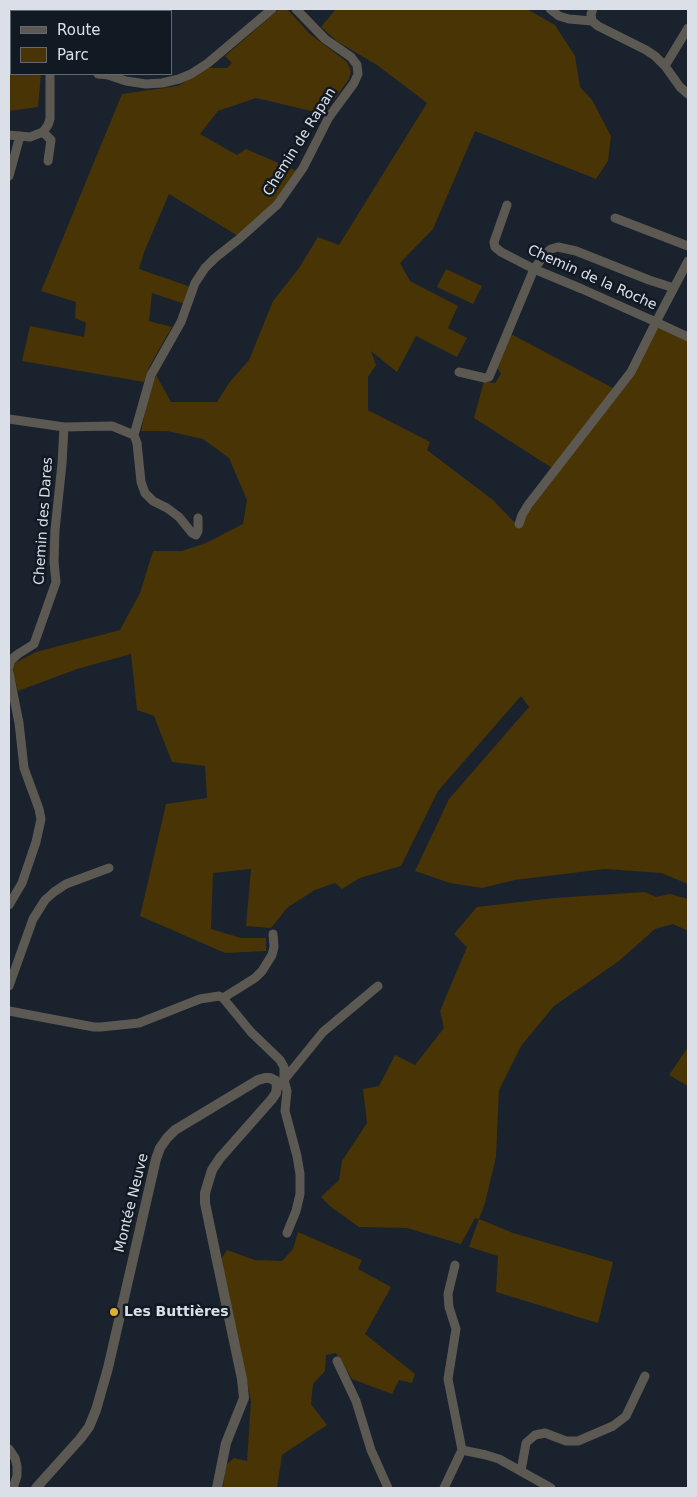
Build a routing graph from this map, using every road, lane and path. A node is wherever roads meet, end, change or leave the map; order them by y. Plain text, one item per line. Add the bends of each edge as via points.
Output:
1 (272, 9) edge
2 (296, 9) edge
3 (550, 9) edge
4 (593, 9) edge
5 (592, 21) junction
6 (688, 28) edge
7 (665, 66) junction
8 (50, 75) edge
9 (108, 75) edge
10 (688, 94) edge
11 (43, 132) junction
12 (9, 135) edge
13 (20, 136) junction
14 (48, 161) dead end
15 (9, 176) edge
16 (507, 205) dead end
17 (615, 218) dead end
18 (688, 246) edge
19 (688, 261) edge
20 (534, 269) junction
21 (674, 288) junction
22 (656, 322) junction
23 (688, 337) edge
24 (459, 372) dead end
25 (9, 418) edge
26 (64, 427) junction
27 (134, 435) junction
28 (198, 518) dead end
29 (519, 524) dead end
30 (9, 666) edge
31 (9, 673) edge
32 (109, 868) dead end
33 (9, 905) edge
34 (273, 934) dead end
35 (9, 986) edge
36 (378, 986) dead end
37 (223, 998) junction
38 (9, 1012) edge
39 (280, 1083) junction
40 (287, 1233) dead end
41 (455, 1265) dead end
42 (337, 1361) dead end
43 (644, 1376) dead end
44 (9, 1449) edge
45 (462, 1450) junction
46 (521, 1471) junction
47 (13, 1488) edge
48 (36, 1488) edge
49 (217, 1488) edge
50 (388, 1488) edge
51 (444, 1488) edge
52 (551, 1488) edge

1 - 9 street via 208,63 179,79 146,84
2 - 27 street, Chemin de Rapan via 325,39 351,57 357,65 358,74 329,117 303,168 277,205 215,258 195,283 181,322 151,375
3 - 5 street via 558,16
4 - 5 street
5 - 7 street via 646,50
6 - 7 street
7 - 10 street
8 - 11 street via 50,119
11 - 13 street via 30,137
11 - 14 street via 52,140
12 - 13 street
13 - 15 street
16 - 20 street, Chemin de la Roche via 495,247
17 - 18 street
19 - 21 street, Chemin de la Roche
20 - 21 street via 546,253 558,247
20 - 22 street, Chemin de la Roche
20 - 24 street via 489,377
21 - 22 street, Chemin de la Roche
22 - 23 street
22 - 29 street via 632,372 528,505
25 - 26 street
26 - 27 street via 112,426
26 - 30 street, Chemin des Dares via 55,530 56,582 34,644 10,661
27 - 28 street via 145,494 179,517 196,535
31 - 33 street via 24,768 41,819 24,877
32 - 35 street via 66,884 45,900 33,919
34 - 37 street via 272,956 262,971
36 - 39 street via 323,1032
37 - 38 street via 200,999 139,1023 102,1027
37 - 39 street via 280,1060 284,1067
39 - 40 street via 287,1091 285,1111 300,1174 300,1194
39 - 48 street, Montée Neuve via 270,1078 258,1080 176,1130 160,1148 96,1410 80,1439
39 - 49 street via 272,1099 220,1158 212,1170 205,1193 244,1398 226,1443
41 - 45 street via 448,1294 456,1329 448,1379
42 - 50 street via 356,1401 371,1450
43 - 46 street via 626,1416 613,1426 578,1441 566,1441 545,1433 535,1435 526,1443
44 - 47 street via 17,1466
45 - 46 street via 499,1459
45 - 51 street
46 - 52 street

